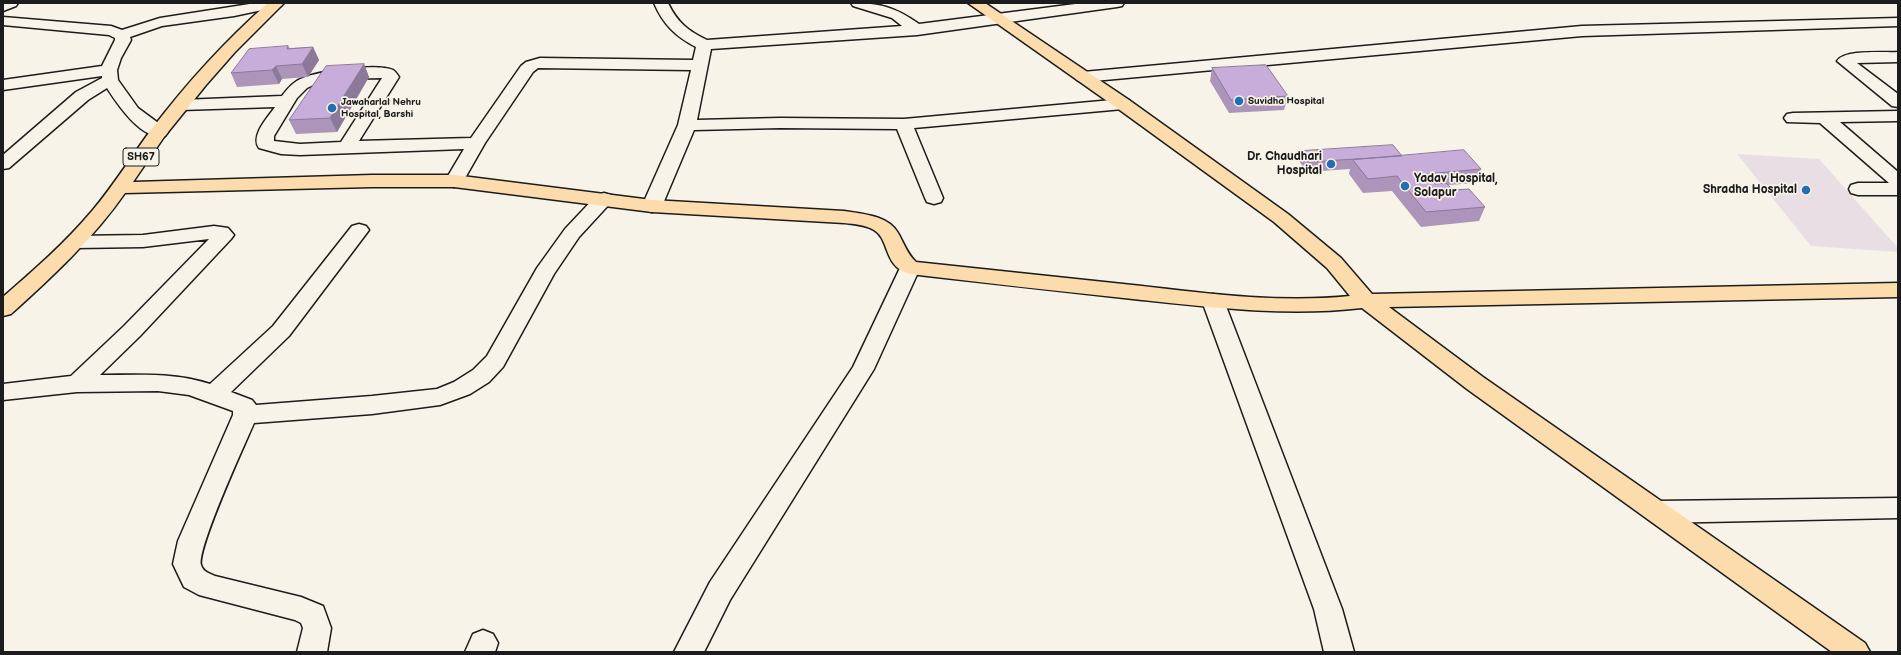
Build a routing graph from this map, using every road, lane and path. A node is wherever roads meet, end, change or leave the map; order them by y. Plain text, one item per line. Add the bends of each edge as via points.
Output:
1 (11, 3) edge
2 (182, 3) edge
3 (276, 3) edge
4 (661, 3) edge
5 (858, 3) edge
6 (976, 3) edge
7 (1117, 3) edge
8 (3, 7) edge
9 (1043, 7) edge
10 (997, 17) junction
11 (3, 21) edge
12 (160, 22) junction
13 (1898, 22) edge
14 (917, 30) junction
15 (122, 35) junction
16 (704, 45) junction
17 (1898, 57) edge
18 (700, 66) junction
19 (110, 75) junction
20 (1084, 77) junction
21 (3, 84) edge
22 (289, 101) junction
23 (1898, 102) edge
24 (1123, 104) junction
25 (181, 105) junction
26 (1898, 116) edge
27 (1793, 118) dead end
28 (1825, 118) junction
29 (904, 124) junction
30 (687, 125) junction
31 (158, 132) junction
32 (476, 143) junction
33 (346, 147) junction
34 (3, 164) edge
35 (454, 181) junction
36 (1898, 182) edge
37 (120, 188) junction
38 (1858, 189) dead end
39 (1898, 189) edge
40 (934, 198) dead end
41 (604, 199) junction
42 (652, 206) junction
43 (359, 230) dead end
44 (75, 242) junction
45 (910, 268) junction
46 (1898, 290) edge
47 (1212, 301) junction
48 (1366, 301) junction
49 (3, 309) edge
50 (76, 384) junction
51 (3, 392) edge
52 (213, 395) junction
53 (245, 414) junction
54 (1898, 508) edge
55 (1657, 512) junction
56 (312, 652) edge
57 (688, 652) edge
58 (1339, 652) edge
59 (1854, 652) edge

1 - 8 street
2 - 12 street
3 - 12 street via 228,13
3 - 25 main road, SH67 via 244,33
4 - 16 street via 672,26
5 - 14 street via 897,15
6 - 10 main road
7 - 9 street
9 - 10 street
10 - 14 street
10 - 20 main road
11 - 15 street via 111,31
12 - 15 street
13 - 20 street via 1582,31
14 - 16 street
15 - 19 street via 123,40 113,58
16 - 18 street
17 - 23 street via 1852,58 1845,61
18 - 30 street
18 - 32 street via 546,63 532,65
19 - 21 street
19 - 31 street via 132,112
19 - 34 street
20 - 24 main road
22 - 25 street
22 - 33 street via 265,136 265,144 273,148
22 - 33 street via 301,86 310,80 321,77 388,74 391,78
24 - 29 street
24 - 48 main road via 1281,218 1334,263
25 - 31 main road, SH67
26 - 28 street
27 - 28 street
28 - 36 street
29 - 30 street
29 - 40 street
30 - 42 street
31 - 37 main road, SH67
32 - 33 street
32 - 35 street
35 - 37 main road
35 - 41 main road
37 - 44 main road, SH67
38 - 39 street
41 - 42 main road
41 - 53 street via 572,233 544,273 495,361 482,376 462,388 440,397 372,405
42 - 45 main road via 866,220 882,226 888,232 901,260
43 - 52 street via 281,331
44 - 49 main road, SH67
44 - 50 street via 143,241 214,232 222,232 224,235 132,331
45 - 47 main road
45 - 57 street via 863,369 720,591
46 - 48 main road
47 - 48 main road via 1328,305
47 - 58 street via 1328,609
48 - 55 main road via 1475,383
50 - 51 street
50 - 52 street via 158,383 192,387
52 - 53 street via 244,406
53 - 56 street via 191,541 187,564 194,579 209,587 300,609 313,615 317,628
54 - 55 street
55 - 59 main road

